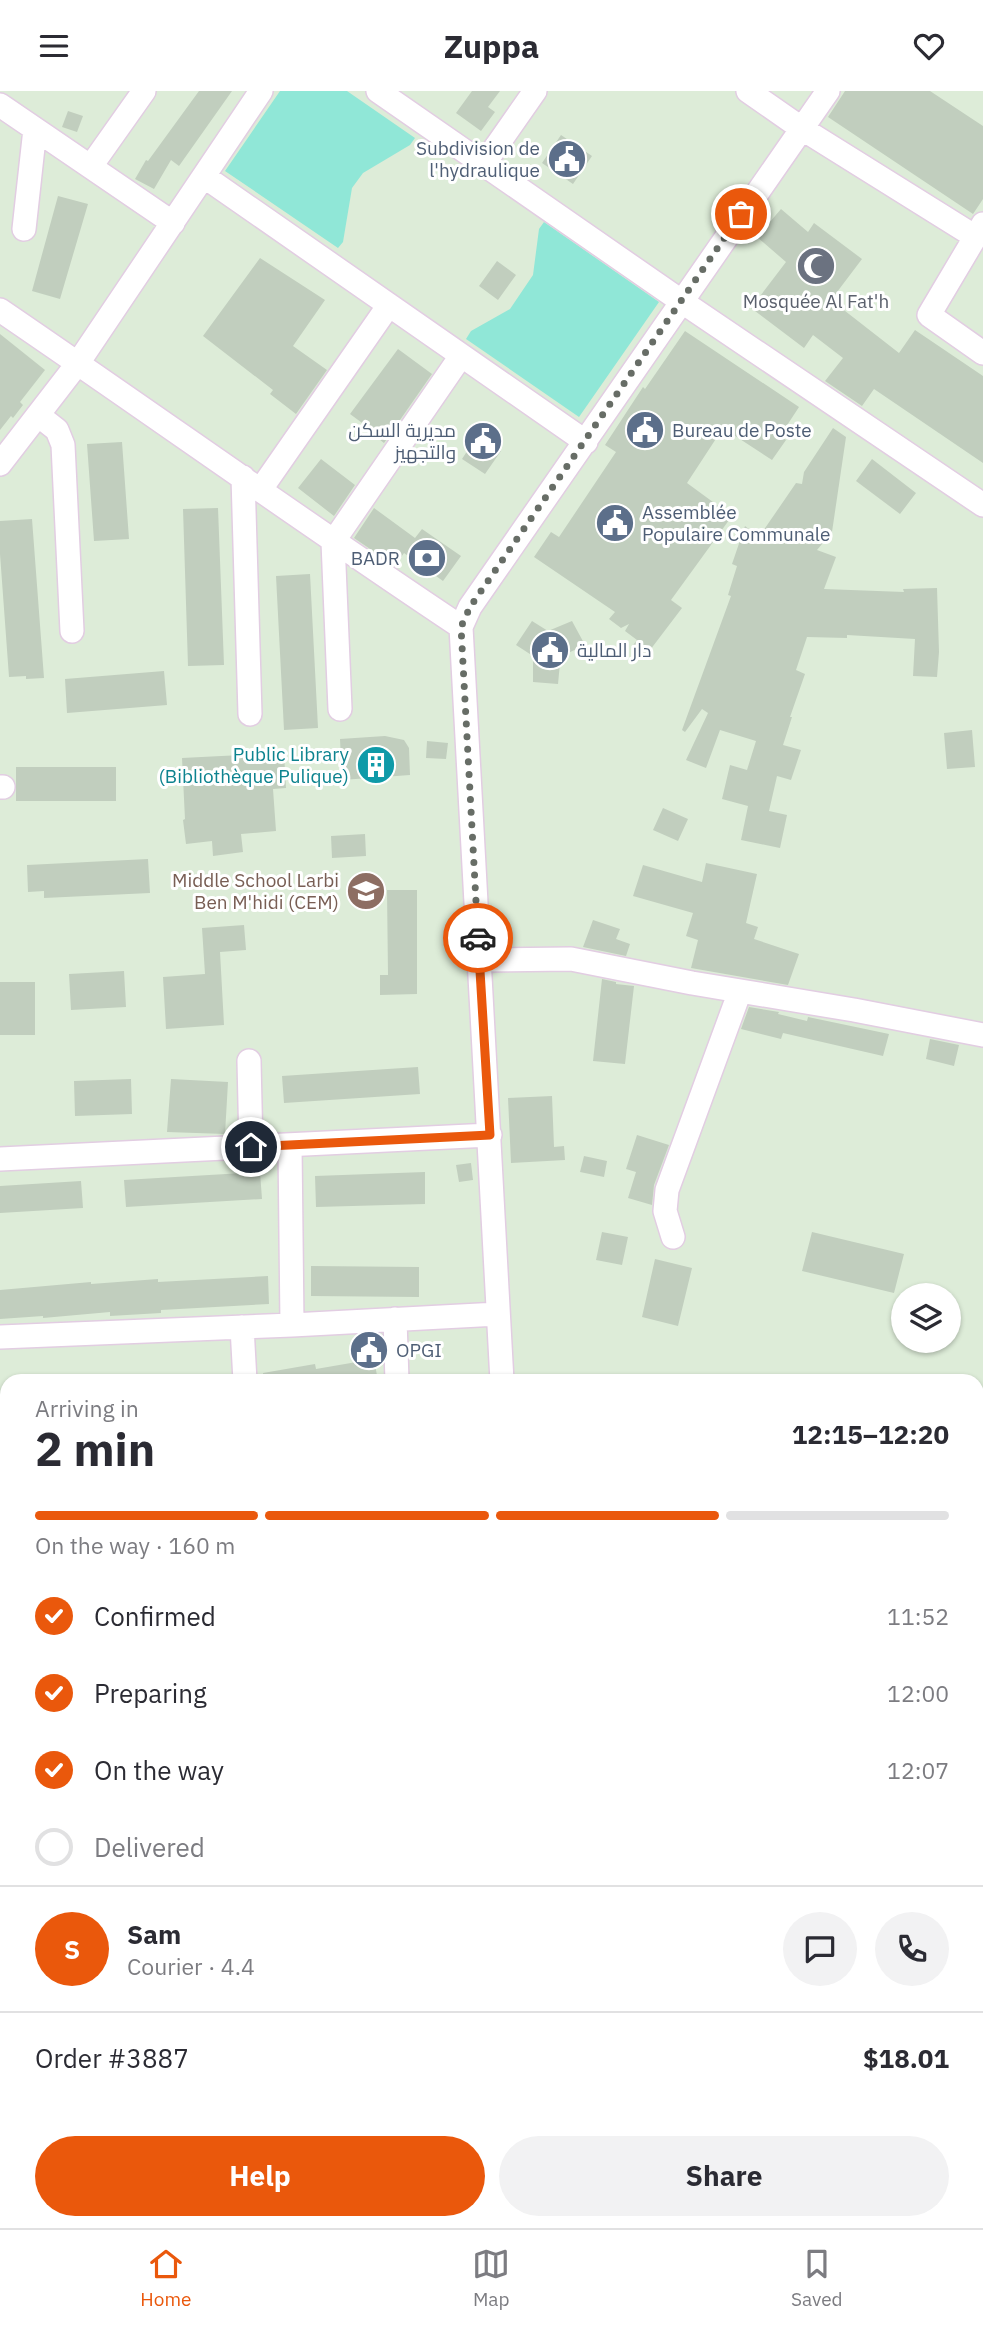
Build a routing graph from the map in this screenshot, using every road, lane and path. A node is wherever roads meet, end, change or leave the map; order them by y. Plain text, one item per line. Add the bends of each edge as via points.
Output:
1 (144, 91) edge
2 (261, 91) edge
3 (378, 91) edge
4 (535, 91) edge
5 (748, 91) edge
6 (828, 91) edge
7 (0, 105) edge
8 (801, 128) junction
9 (35, 129) junction
10 (484, 164) junction
11 (91, 166) junction
12 (205, 177) junction
13 (173, 223) junction
14 (24, 229) dead end
15 (979, 230) edge
16 (681, 301) junction
17 (389, 305) junction
18 (0, 310) edge
19 (983, 353) edge
20 (461, 356) junction
21 (78, 363) junction
22 (38, 415) junction
23 (586, 442) junction
24 (0, 464) edge
25 (252, 483) junction
26 (983, 505) edge
27 (333, 542) junction
28 (461, 627) junction
29 (72, 631) dead end
30 (340, 709) dead end
31 (250, 714) dead end
32 (480, 960) junction
33 (740, 991) junction
34 (983, 1035) edge
35 (249, 1061) dead end
36 (490, 1135) junction
37 (290, 1145) junction
38 (251, 1147) junction
39 (0, 1159) edge
40 (673, 1237) dead end
41 (498, 1314) junction
42 (395, 1319) junction
43 (292, 1325) junction
44 (242, 1327) junction
45 (0, 1337) edge
46 (245, 1374) edge
47 (397, 1374) edge
48 (502, 1374) edge

1 - 11 street
2 - 12 street
3 - 10 street
4 - 10 street
5 - 8 street
6 - 8 street
7 - 9 street
8 - 15 street
8 - 16 street
9 - 11 street
9 - 14 street
10 - 16 street
11 - 13 street
12 - 13 street
12 - 17 street
13 - 21 street
15 - 19 street via 929,315
16 - 23 street
16 - 26 street
17 - 20 street
17 - 25 street
18 - 21 street
20 - 23 street
20 - 27 street
21 - 22 street
21 - 25 street
22 - 24 street
22 - 29 street via 57,430 62,445
23 - 28 street via 470,607
25 - 27 street
25 - 31 street
27 - 28 street
27 - 30 street
28 - 32 street
32 - 33 street via 571,959
32 - 36 street
33 - 34 street
33 - 40 street via 667,1191 665,1210
35 - 38 street
36 - 37 street
36 - 41 street
37 - 38 street
37 - 43 street
38 - 39 street
41 - 42 street
41 - 48 street
42 - 43 street
42 - 47 street
43 - 44 street
44 - 45 street
44 - 46 street

